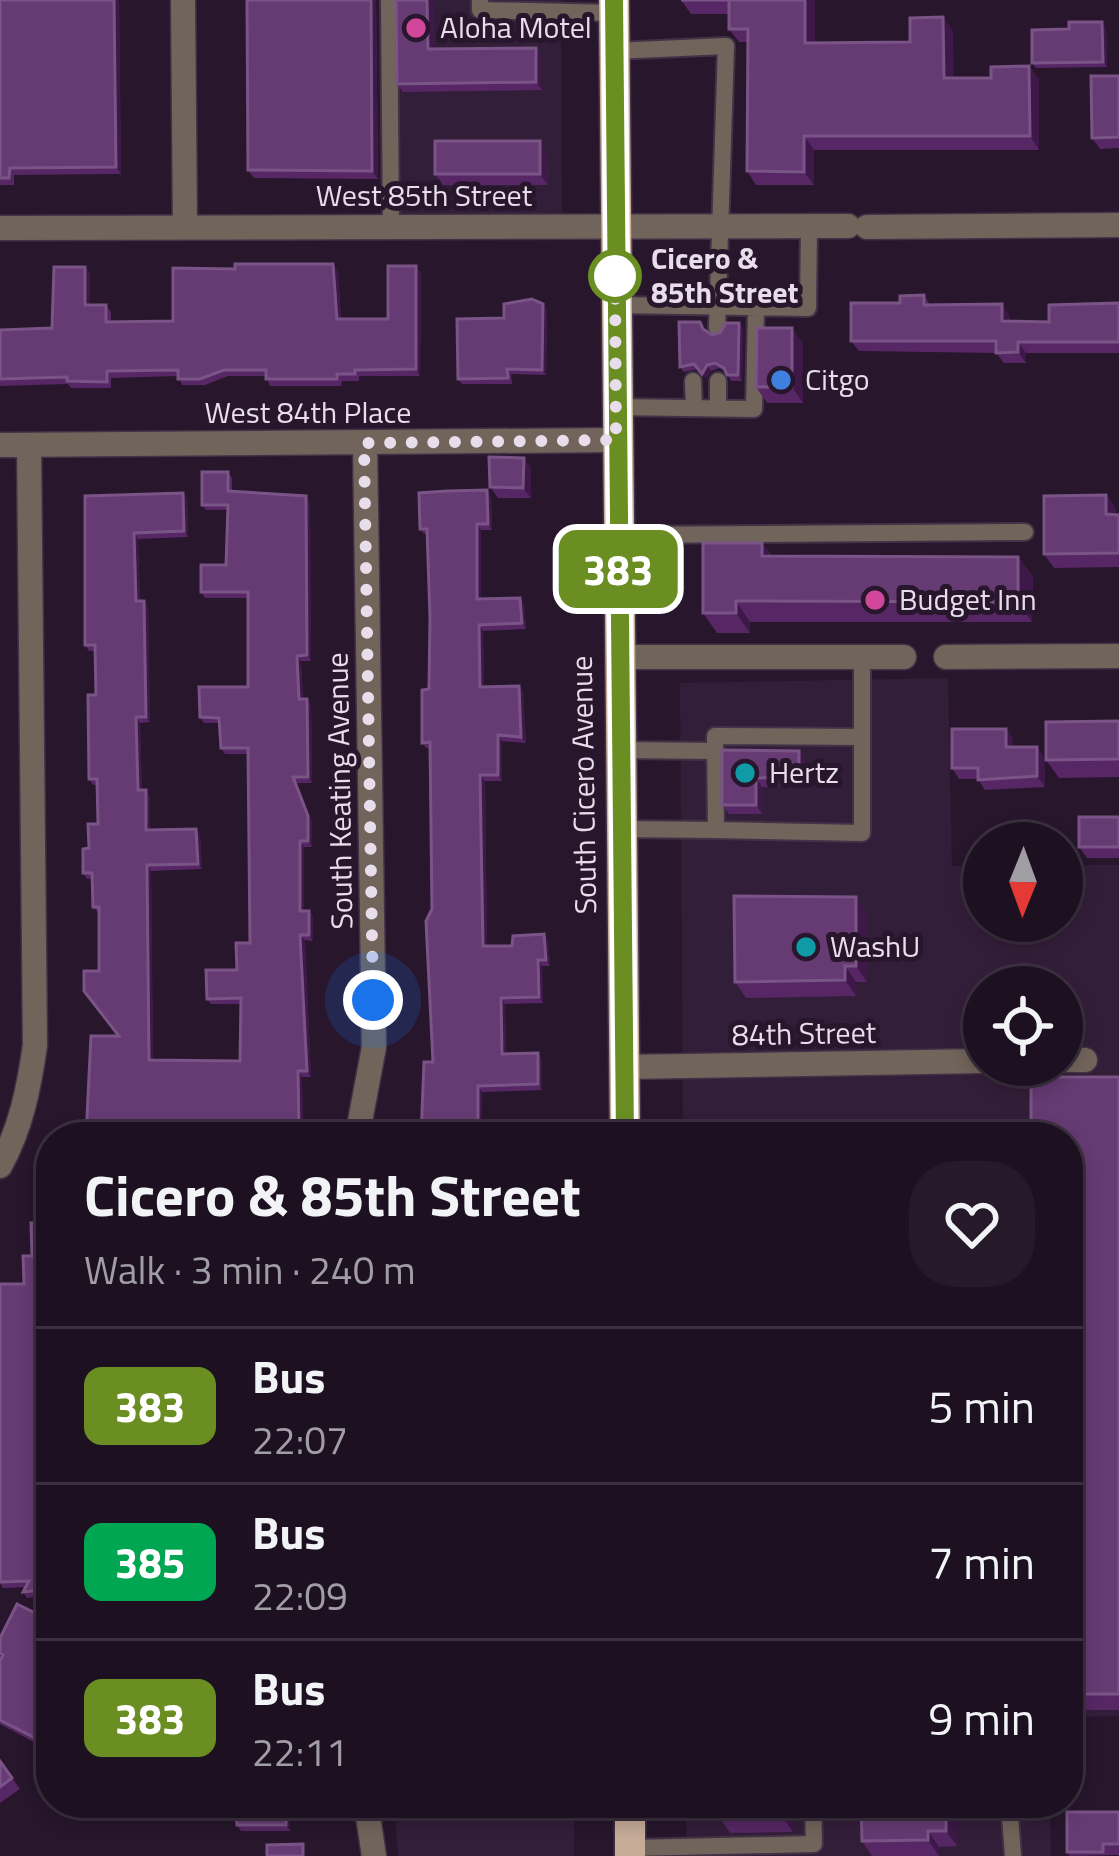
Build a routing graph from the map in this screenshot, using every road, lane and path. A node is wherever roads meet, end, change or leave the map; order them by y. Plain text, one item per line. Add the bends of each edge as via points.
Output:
1 (184, 0) edge
2 (388, 0) edge
3 (480, 0) edge
4 (614, 7) edge
5 (614, 51) junction
6 (614, 225) junction
7 (718, 225) junction
8 (1119, 225) edge
9 (391, 226) junction
10 (809, 226) junction
11 (184, 227) junction
12 (0, 228) edge
13 (615, 305) junction
14 (693, 307) junction
15 (717, 307) junction
16 (756, 307) junction
17 (693, 328) edge
18 (717, 328) edge
19 (694, 381) dead end
20 (718, 381) dead end
21 (616, 407) junction
22 (694, 408) junction
23 (718, 409) junction
24 (616, 440) junction
25 (364, 443) junction
26 (0, 445) edge
27 (29, 445) junction
28 (1025, 532) dead end
29 (617, 535) junction
30 (904, 656) dead end
31 (1119, 656) edge
32 (619, 657) junction
33 (862, 657) junction
34 (946, 657) dead end
35 (862, 737) junction
36 (620, 750) junction
37 (716, 751) junction
38 (621, 829) junction
39 (716, 830) junction
40 (963, 1061) edge
41 (624, 1067) junction
42 (361, 1122) edge
43 (625, 1122) edge
44 (0, 1166) edge
45 (368, 1818) edge
46 (630, 1818) edge
47 (814, 1818) edge
48 (1010, 1818) edge
49 (816, 1850) edge
50 (630, 1852) edge
51 (374, 1856) edge
52 (1013, 1856) edge

1 - 11 street
2 - 9 lane
3 - 4 lane via 480,10
4 - 5 main road, South Cicero Avenue
5 - 6 main road, South Cicero Avenue
5 - 7 lane via 726,46
6 - 7 street, West 85th Street
6 - 9 street, West 85th Street
6 - 13 main road, South Cicero Avenue
7 - 10 street, West 85th Street
7 - 15 lane
8 - 10 street, West 85th Street
9 - 11 street, West 85th Street
10 - 16 lane via 808,308
11 - 12 street, West 85th Street
13 - 14 lane
13 - 21 main road, South Cicero Avenue
14 - 15 lane
14 - 17 lane
15 - 16 lane
15 - 18 lane
16 - 23 lane via 754,409
19 - 22 lane
20 - 23 lane
21 - 22 lane
21 - 24 main road, South Cicero Avenue
22 - 23 lane
24 - 25 street, West 84th Place
24 - 29 main road, South Cicero Avenue
25 - 27 street, West 84th Place
25 - 42 street, South Keating Avenue via 374,1047
26 - 27 street, West 84th Place
27 - 44 street via 35,1045 29,1093
28 - 29 lane
29 - 32 main road, South Cicero Avenue
30 - 33 street
31 - 34 street
32 - 33 street
32 - 36 main road, South Cicero Avenue
33 - 35 lane
35 - 37 lane via 715,736
35 - 39 lane via 862,833
36 - 37 lane
36 - 38 main road, South Cicero Avenue
37 - 39 lane
38 - 39 lane
38 - 41 main road, South Cicero Avenue
40 - 41 street, 84th Street
41 - 43 main road, South Cicero Avenue
45 - 51 street
46 - 50 main road
47 - 49 lane
48 - 52 lane
49 - 50 lane

